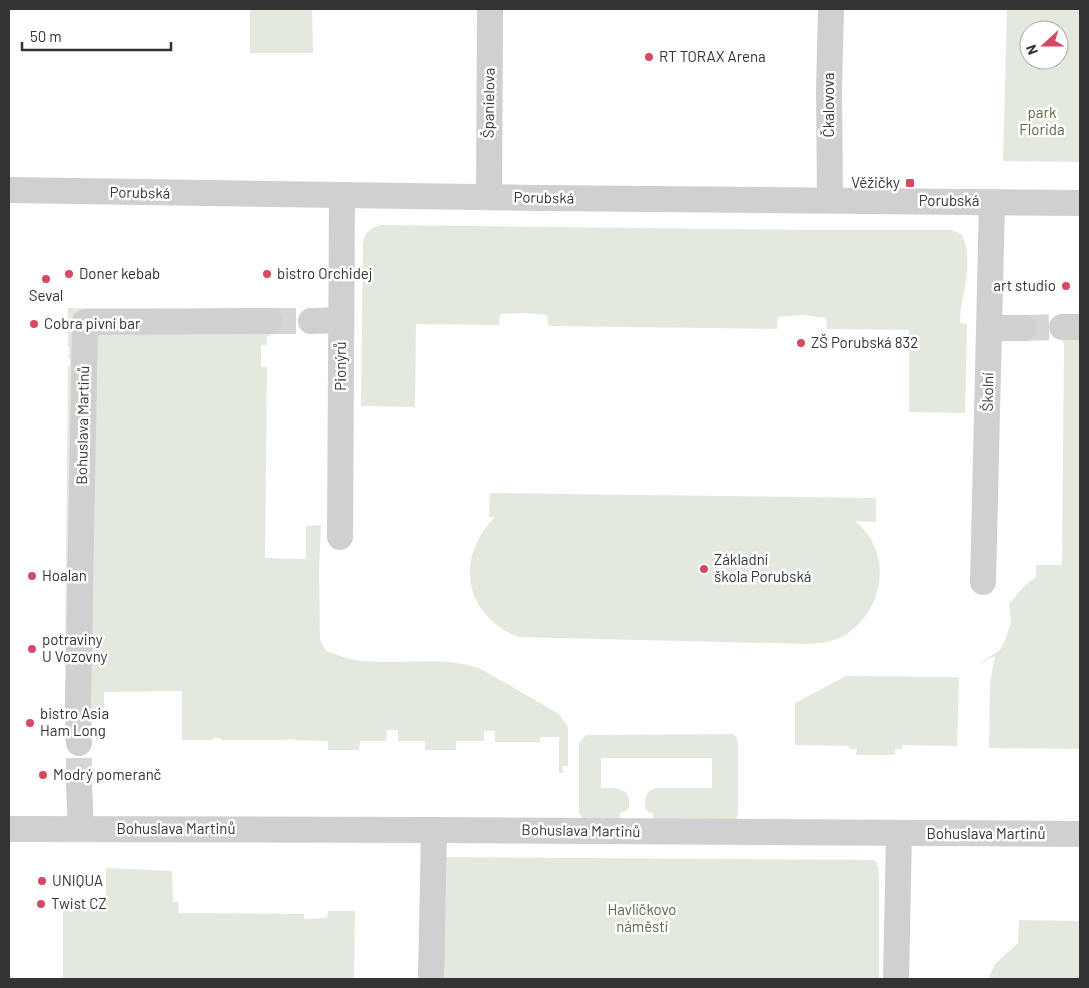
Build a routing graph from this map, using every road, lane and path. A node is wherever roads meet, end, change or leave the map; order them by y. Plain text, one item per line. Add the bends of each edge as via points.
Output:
1 (490, 9) edge
2 (830, 9) edge
3 (9, 190) edge
4 (342, 195) junction
5 (489, 197) junction
6 (830, 200) junction
7 (992, 202) junction
8 (1080, 203) edge
9 (342, 320) junction
10 (270, 321) tunnel mouth
11 (311, 321) tunnel mouth
12 (990, 328) junction
13 (1022, 328) tunnel mouth
14 (340, 537) dead end
15 (983, 582) dead end
16 (80, 743) tunnel mouth
17 (79, 784) tunnel mouth
18 (9, 829) edge
19 (81, 829) junction
20 (434, 830) junction
21 (899, 833) junction
22 (1080, 834) edge
23 (431, 979) edge
24 (896, 979) edge

1 - 5 street, Španielova
2 - 6 street, Čkalovova
3 - 4 street, Porubská
4 - 5 street, Porubská
4 - 9 street, Pionýrů
5 - 6 street, Porubská
6 - 7 street, Porubská
7 - 8 street, Porubská
7 - 12 street, Školní
9 - 11 street
9 - 14 street, Pionýrů
10 - 16 street, Bohuslava Martinů via 85,322
12 - 13 street
12 - 15 street, Školní
17 - 19 street
18 - 19 street, Bohuslava Martinů
19 - 20 street, Bohuslava Martinů
20 - 21 street, Bohuslava Martinů
20 - 23 street
21 - 22 street, Bohuslava Martinů
21 - 24 street

